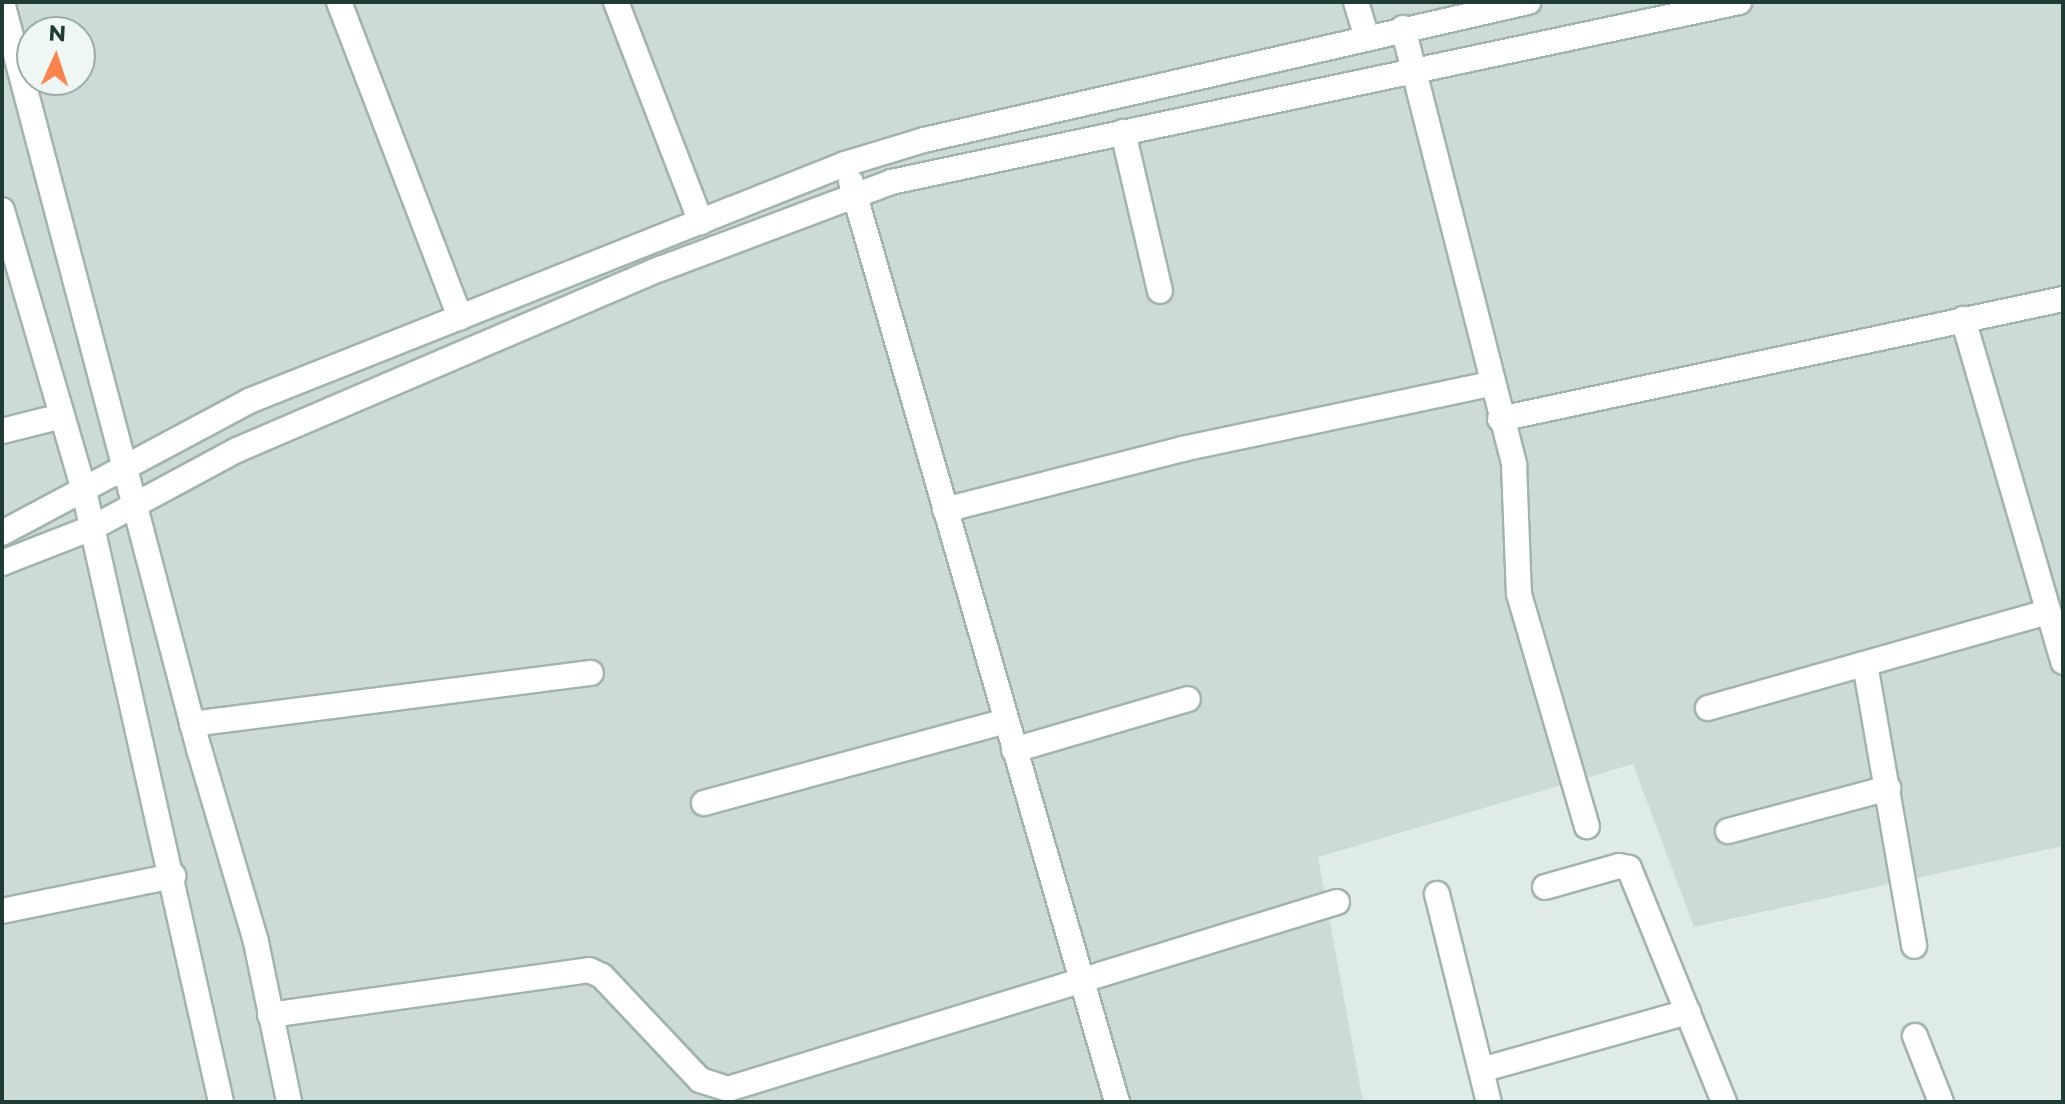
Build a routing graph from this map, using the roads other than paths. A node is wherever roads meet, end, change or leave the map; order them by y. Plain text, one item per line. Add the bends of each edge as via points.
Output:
1 (2, 2) edge
2 (339, 2) edge
3 (616, 2) edge
4 (1356, 2) edge
5 (1528, 2) edge
6 (1739, 2) edge
7 (1403, 28) junction
8 (1367, 37) junction
9 (1414, 69) junction
10 (1123, 132) junction
11 (845, 164) junction
12 (855, 194) junction
13 (2, 210) edge
14 (701, 222) junction
15 (1160, 291) dead end
16 (2063, 299) edge
17 (460, 318) junction
18 (1963, 319) junction
19 (1491, 384) junction
20 (62, 416) junction
21 (1500, 419) junction
22 (2, 431) edge
23 (127, 467) junction
24 (84, 491) junction
25 (135, 504) junction
26 (945, 510) junction
27 (92, 528) junction
28 (2, 533) edge
29 (2, 563) edge
30 (2048, 612) junction
31 (2063, 662) edge
32 (1865, 664) junction
33 (591, 673) dead end
34 (1188, 699) dead end
35 (1708, 708) dead end
36 (1005, 721) junction
37 (192, 724) junction
38 (1014, 750) junction
39 (1888, 788) junction
40 (704, 803) dead end
41 (1587, 826) dead end
42 (1728, 831) dead end
43 (173, 876) junction
44 (1545, 887) dead end
45 (1437, 894) dead end
46 (1337, 902) dead end
47 (2, 911) edge
48 (1914, 946) dead end
49 (1083, 983) junction
50 (1688, 1012) junction
51 (270, 1015) junction
52 (1915, 1036) dead end
53 (1481, 1070) junction
54 (221, 1102) edge
55 (289, 1102) edge
56 (1117, 1102) edge
57 (1489, 1102) edge
58 (1724, 1102) edge
59 (1941, 1102) edge

1 - 23 street
2 - 17 street
3 - 14 street
4 - 8 street
5 - 7 street
6 - 9 street
7 - 8 street
7 - 9 street
8 - 11 street via 924,140
9 - 10 street
9 - 19 street
10 - 12 street via 915,176
10 - 15 street
11 - 12 street
11 - 14 street
12 - 25 street via 660,269 252,444
12 - 26 street
13 - 20 street
14 - 17 street
16 - 18 street
17 - 23 street via 249,401
18 - 21 street
18 - 30 street
19 - 21 street
19 - 26 street via 1182,449
20 - 22 street
20 - 24 street
21 - 41 street via 1514,465 1519,594
23 - 24 street
23 - 25 street
24 - 27 street
24 - 28 street
25 - 27 street
25 - 37 street
26 - 36 street
27 - 29 street
27 - 43 street
30 - 31 street
30 - 32 street
32 - 35 street
32 - 39 street
33 - 37 street
34 - 38 street
36 - 38 street
36 - 40 street
37 - 51 street via 256,942
38 - 49 street
39 - 42 street
39 - 48 street
43 - 47 street
43 - 54 street
44 - 50 street via 1619,866 1629,868
45 - 53 street
46 - 49 street
49 - 51 street via 728,1089 700,1080 602,976 589,970
49 - 56 street
50 - 53 street
50 - 58 street
51 - 55 street
52 - 59 street
53 - 57 street

